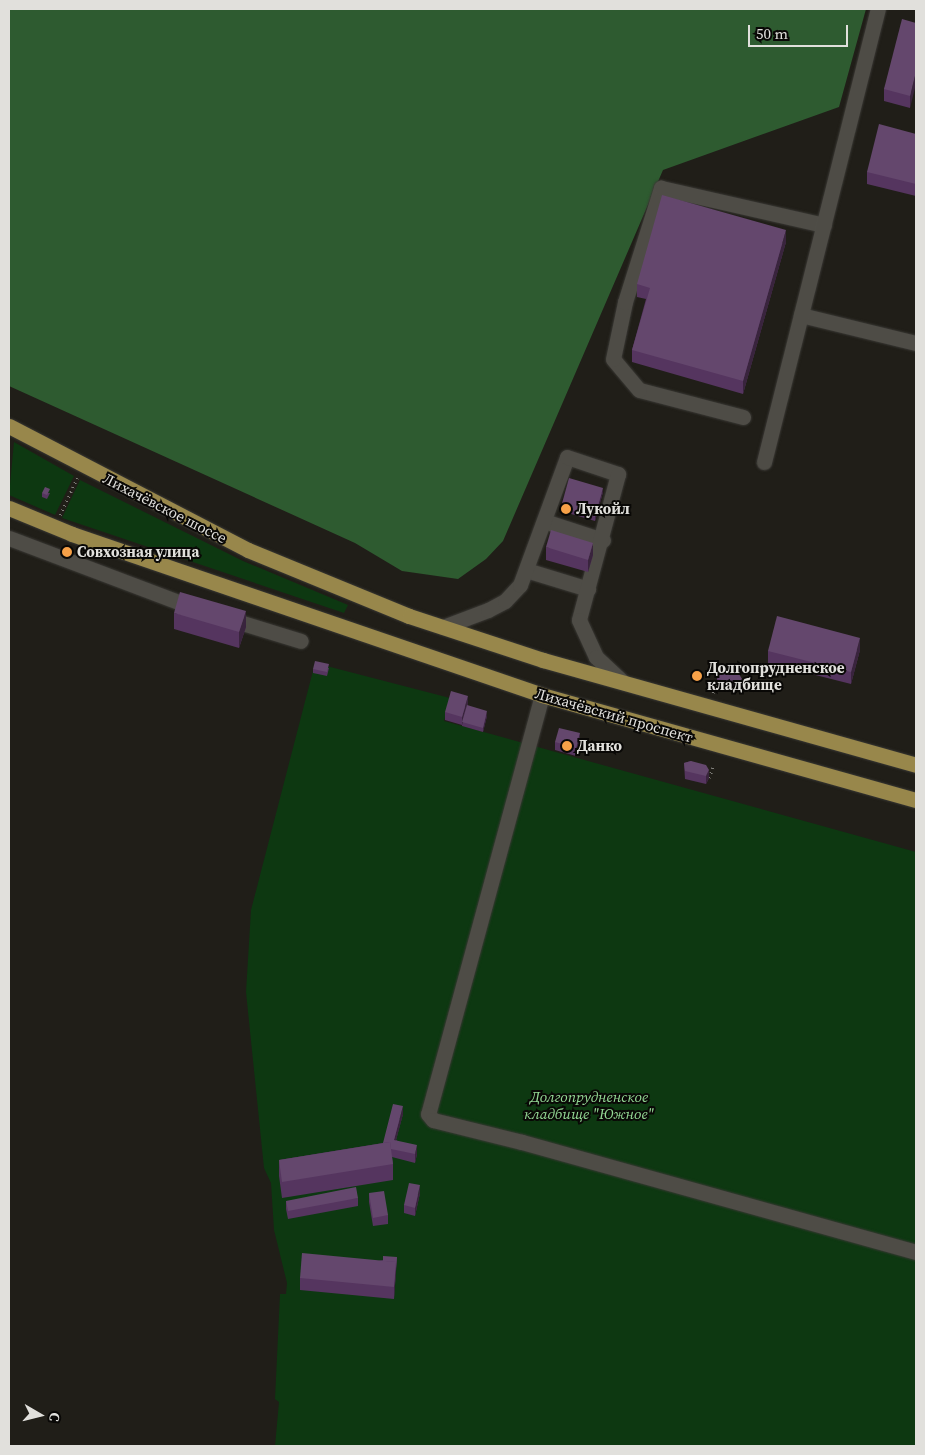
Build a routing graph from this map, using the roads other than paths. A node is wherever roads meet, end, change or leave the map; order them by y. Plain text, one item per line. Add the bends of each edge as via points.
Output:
1 (878, 9) edge
2 (824, 225) junction
3 (801, 315) junction
4 (916, 343) edge
5 (743, 417) dead end
6 (9, 426) edge
7 (764, 462) dead end
8 (9, 508) edge
9 (544, 521) junction
10 (9, 538) edge
11 (603, 540) junction
12 (526, 570) junction
13 (588, 589) junction
14 (443, 626) junction
15 (301, 641) dead end
16 (624, 682) junction
17 (542, 695) junction
18 (916, 765) edge
19 (916, 800) edge
20 (916, 1252) edge

1 - 2 lane
2 - 3 lane
2 - 5 lane via 662,188 625,302 612,360 639,390
3 - 4 lane
3 - 7 lane
6 - 14 main road, Лихачёвское шоссе via 248,550 325,583
8 - 17 main road, Лихачёвский проспект via 72,534
9 - 11 lane
9 - 11 lane via 567,457 618,474
9 - 12 lane
10 - 15 lane via 172,601
11 - 13 lane
12 - 13 lane
12 - 14 lane via 520,585 505,601
13 - 16 lane via 580,620 587,641 605,668
14 - 16 main road
16 - 18 main road
17 - 19 main road, Лихачёвский проспект
17 - 20 lane via 428,1114 433,1120

